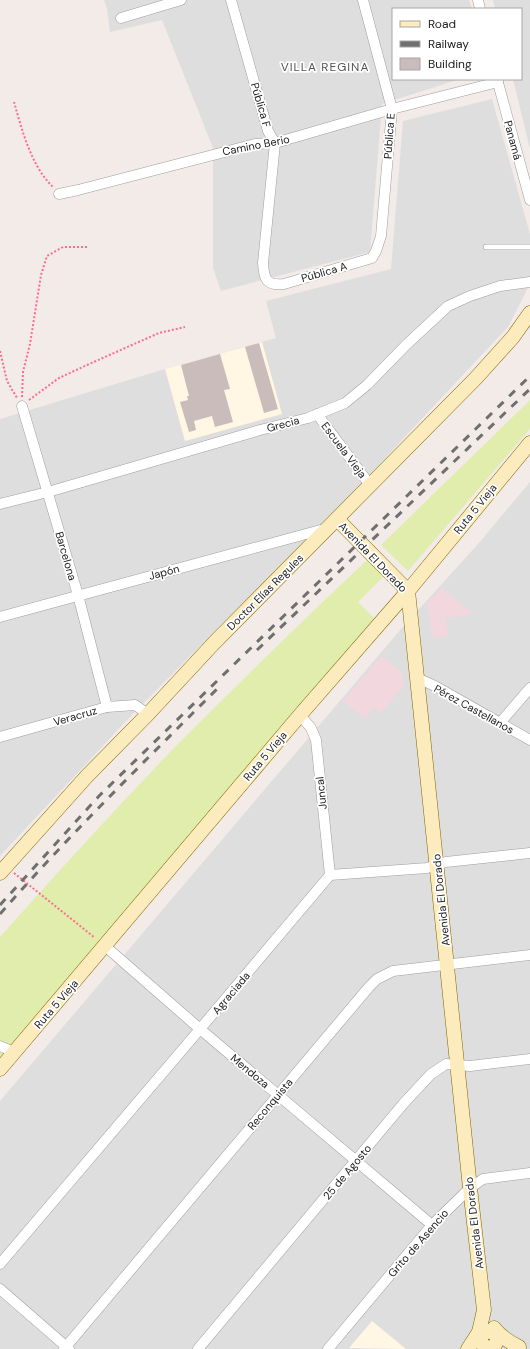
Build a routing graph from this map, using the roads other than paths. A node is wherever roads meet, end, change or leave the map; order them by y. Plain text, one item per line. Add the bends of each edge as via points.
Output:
1 (181, 0) edge
2 (232, 0) edge
3 (363, 0) edge
4 (121, 18) dead end
5 (498, 81) edge
6 (392, 109) junction
7 (274, 143) junction
8 (59, 194) road end
9 (530, 200) edge
10 (486, 247) dead end
11 (530, 247) edge
12 (376, 251) joint
13 (268, 282) joint
14 (530, 282) edge
15 (530, 313) edge
16 (22, 406) road end
17 (317, 414) junction
18 (530, 443) edge
19 (370, 485) junction
20 (48, 492) junction
21 (0, 504) edge
22 (333, 523) junction
23 (408, 591) junction
24 (78, 595) junction
25 (0, 617) edge
26 (417, 678) junction
27 (530, 688) edge
28 (107, 707) junction
29 (148, 714) junction
30 (300, 715) junction
31 (500, 723) junction
32 (0, 737) edge
33 (530, 740) edge
34 (530, 853) edge
35 (437, 864) junction
36 (3, 869) edge
37 (330, 875) junction
38 (105, 946) junction
39 (530, 955) edge
40 (447, 964) junction
41 (200, 1029) junction
42 (0, 1046) edge
43 (14, 1052) junction
44 (530, 1059) edge
45 (457, 1065) junction
46 (0, 1069) edge
47 (278, 1095) junction
48 (356, 1161) junction
49 (530, 1173) edge
50 (470, 1188) junction
51 (432, 1225) junction
52 (0, 1264) edge
53 (0, 1289) edge
54 (484, 1310) junction
55 (479, 1332) junction
56 (498, 1334) junction
57 (524, 1346) edge
58 (66, 1348) edge
59 (488, 1348) edge
60 (198, 1349) edge
61 (328, 1349) edge
62 (468, 1349) edge

1 - 4 street
2 - 7 street, Pública F via 268,131
3 - 6 street, Pública E
5 - 6 street, Camino Berio
5 - 9 street, Panamá
6 - 7 street, Camino Berio
6 - 12 street, Pública E via 381,236
7 - 8 street, Camino Berio via 255,144
7 - 13 street, Pública F via 263,263 264,275
10 - 11 lane
12 - 13 street, Pública A via 372,258 351,265 284,284
14 - 17 street, Grecia via 500,286 448,306 346,404
15 - 19 street, Doctor Elías Regules via 513,337 476,378
16 - 20 street, Barcelona
17 - 19 street, Escuela Vieja
17 - 20 street, Grecia
18 - 23 street, Ruta 5 Vieja
19 - 22 street, Doctor Elías Regules
20 - 21 street, Grecia
20 - 24 street, Barcelona
22 - 23 street, Avenida El Dorado
22 - 24 street, Japón
22 - 29 street, Doctor Elías Regules
23 - 26 street, Avenida El Dorado
23 - 30 street, Ruta 5 Vieja
24 - 25 street, Japón
24 - 28 street, Barcelona
26 - 31 street, Pérez Castellanos
26 - 35 street, Avenida El Dorado
27 - 31 street
28 - 29 street, Veracruz via 135,705
28 - 32 street, Veracruz
29 - 36 street, Doctor Elías Regules via 87,776
30 - 37 street, Juncal via 311,728 316,740
30 - 38 street, Ruta 5 Vieja
31 - 33 street, Pérez Castellanos
34 - 35 street
35 - 37 street via 427,868
35 - 40 street, Avenida El Dorado
37 - 41 street, Agraciada
38 - 41 street, Mendoza
38 - 43 street, Ruta 5 Vieja
39 - 40 street, Reconquista
40 - 45 street, Avenida El Dorado
40 - 47 street, Reconquista via 392,971 377,979
41 - 47 street, Mendoza
41 - 52 street, Agraciada
42 - 43 street
43 - 46 street, Ruta 5 Vieja
44 - 45 street, 25 de Agosto via 470,1066
45 - 48 street, 25 de Agosto via 446,1064 431,1074
45 - 50 street, Avenida El Dorado
47 - 48 street, Mendoza
47 - 58 street, Reconquista
48 - 51 street, Mendoza
48 - 60 street, 25 de Agosto
49 - 50 street, Grito de Asencio via 483,1179
50 - 51 street, Grito de Asencio
50 - 54 street, Avenida El Dorado
51 - 61 street, Grito de Asencio
53 - 58 street
54 - 55 street
54 - 56 street
55 - 56 street
55 - 59 street via 480,1340
55 - 62 street
56 - 57 street via 507,1341
56 - 59 street via 496,1343
57 - 59 street

